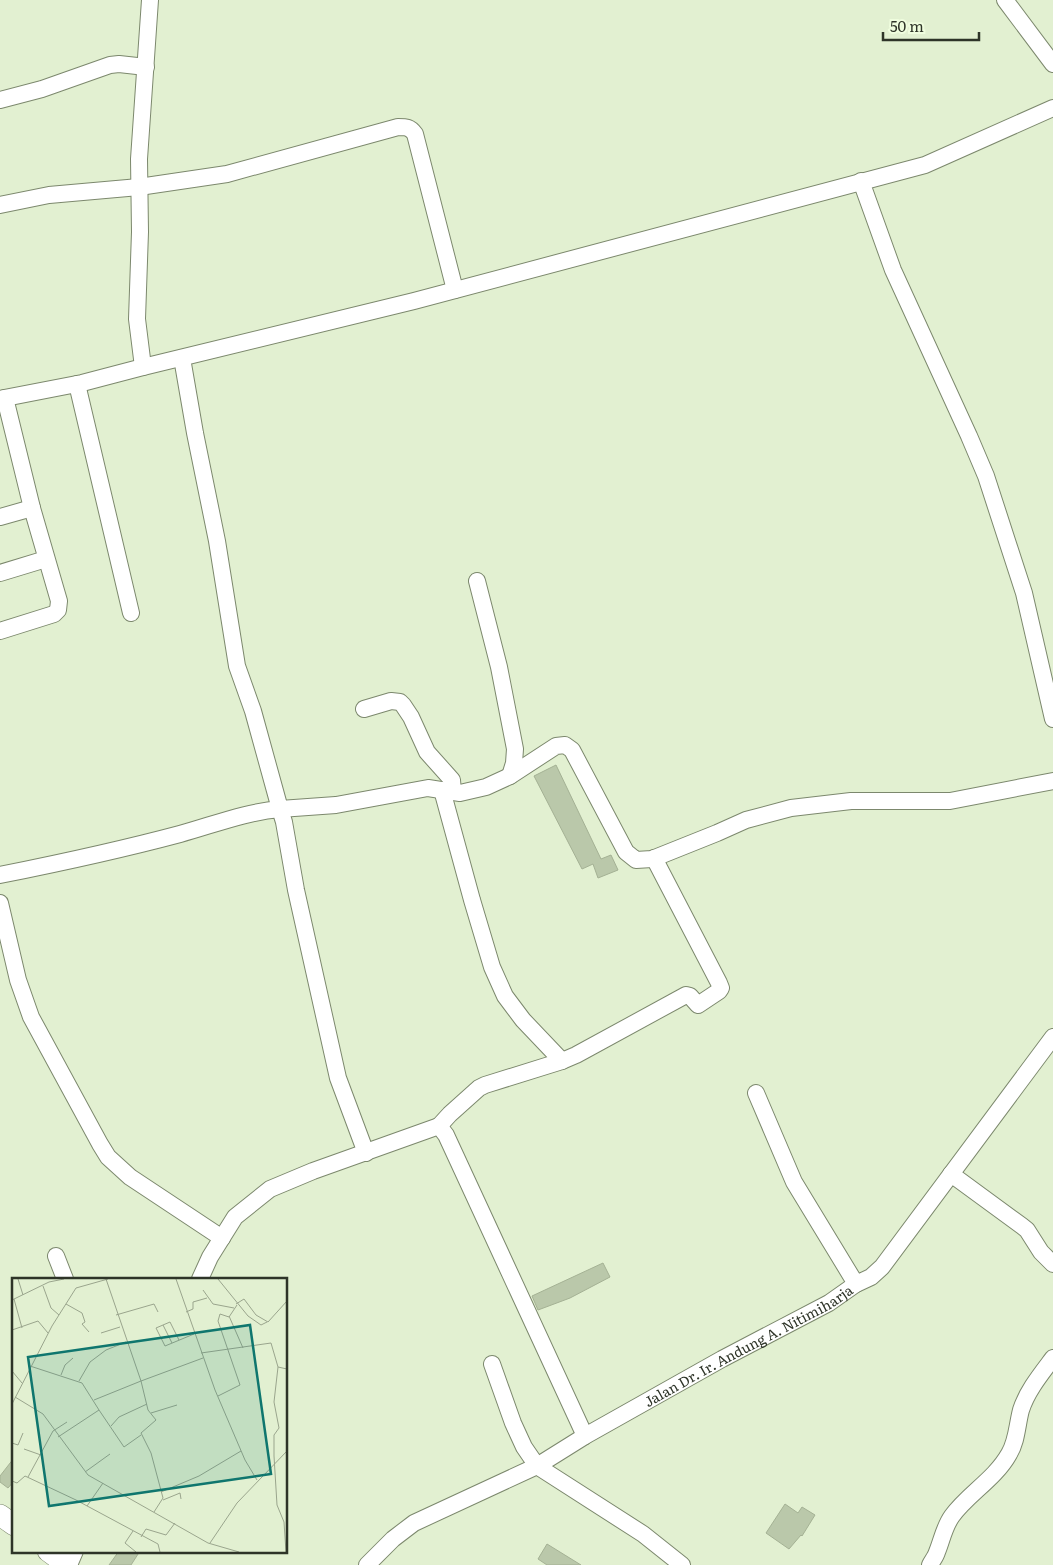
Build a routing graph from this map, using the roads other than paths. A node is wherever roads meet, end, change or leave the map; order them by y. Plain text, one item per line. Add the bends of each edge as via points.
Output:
1 (150, 0) edge
2 (1006, 0) edge
3 (1053, 64) edge
4 (146, 67) junction
5 (0, 100) edge
6 (1053, 108) edge
7 (861, 181) junction
8 (140, 187) junction
9 (0, 205) edge
10 (454, 290) junction
11 (182, 358) junction
12 (143, 366) junction
13 (77, 384) junction
14 (3, 398) edge
15 (32, 508) junction
16 (0, 517) edge
17 (46, 559) junction
18 (0, 574) edge
19 (477, 581) dead end
20 (131, 613) dead end
21 (0, 631) edge
22 (364, 709) dead end
23 (1053, 719) edge
24 (510, 776) junction
25 (1053, 781) edge
26 (448, 791) junction
27 (280, 809) junction
28 (654, 858) junction
29 (0, 875) edge
30 (0, 903) edge
31 (1053, 1037) edge
32 (562, 1061) junction
33 (756, 1093) dead end
34 (439, 1126) junction
35 (366, 1153) junction
36 (951, 1174) junction
37 (222, 1238) junction
38 (56, 1256) dead end
39 (1053, 1264) edge
40 (65, 1278) edge
41 (200, 1278) edge
42 (856, 1284) junction
43 (1053, 1358) edge
44 (492, 1364) dead end
45 (585, 1436) junction
46 (536, 1466) junction
47 (0, 1515) edge
48 (12, 1524) edge
49 (49, 1552) edge
50 (74, 1552) edge
51 (68, 1565) edge
52 (367, 1565) edge
53 (682, 1565) edge
54 (930, 1565) edge

1 - 4 street
2 - 3 street
4 - 5 street via 110,65
4 - 8 street
6 - 7 street via 925,165
7 - 10 street
7 - 23 street via 893,270 986,476 1024,593
8 - 9 street via 49,195
8 - 10 street via 228,174 405,127 415,134
8 - 12 street via 137,320
10 - 11 street
11 - 12 street
11 - 27 street via 237,666
12 - 13 street
13 - 14 street
13 - 20 street
14 - 15 street
15 - 16 street
15 - 17 street
17 - 18 street
17 - 21 street via 59,601 58,610
19 - 24 street via 515,748
22 - 26 street via 400,702 411,717 427,752 452,780
24 - 26 street via 486,787 460,793
24 - 28 street via 556,746 565,746 572,750 626,852 636,860
25 - 28 street via 950,801 851,801 791,808 746,820
26 - 27 street via 428,788 336,805
26 - 32 street via 472,900 492,967 505,996
27 - 29 street via 259,811 61,863
27 - 35 street via 338,1078
28 - 32 street via 721,988 698,1005 686,995
30 - 37 street via 18,980 31,1017 108,1157 130,1177
31 - 36 street, Jalan Dr. Ir. Andung A. Nitimiharja
32 - 34 street via 479,1088
33 - 42 street via 797,1187
34 - 35 street
34 - 45 street
35 - 37 street via 270,1189 235,1217
36 - 39 street via 1027,1230
36 - 42 street, Jalan Dr. Ir. Andung A. Nitimiharja via 882,1267
37 - 41 street
38 - 40 street
42 - 45 street, Jalan Dr. Ir. Andung A. Nitimiharja via 829,1303
43 - 54 street via 1029,1393 1009,1454 950,1518
44 - 46 street via 513,1423
45 - 46 street, Jalan Dr. Ir. Andung A. Nitimiharja
46 - 52 street, Jalan Dr. Ir. Andung A. Nitimiharja via 414,1523
46 - 53 street via 643,1534
47 - 48 main road
49 - 51 main road
50 - 51 street

